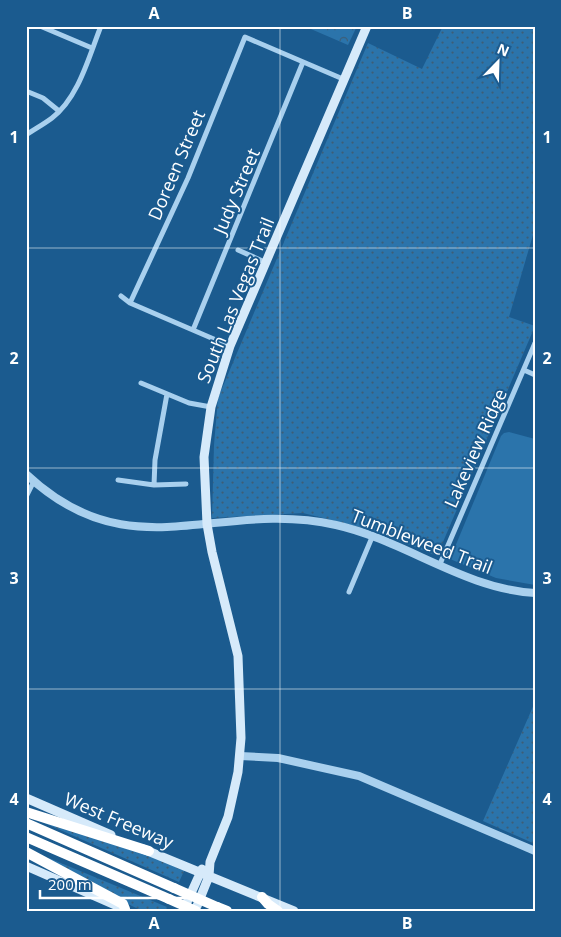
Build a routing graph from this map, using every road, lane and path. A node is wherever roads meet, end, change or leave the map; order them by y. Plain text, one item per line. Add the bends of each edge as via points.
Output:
1 (40, 26) edge
2 (101, 26) edge
3 (367, 26) edge
4 (92, 48) junction
5 (303, 62) junction
6 (343, 79) junction
7 (26, 91) edge
8 (59, 111) junction
9 (26, 134) edge
10 (238, 250) dead end
11 (268, 263) junction
12 (121, 296) dead end
13 (130, 303) junction
14 (193, 330) junction
15 (535, 343) edge
16 (230, 346) junction
17 (524, 370) junction
18 (535, 375) edge
19 (141, 383) dead end
20 (168, 394) junction
21 (211, 407) junction
22 (26, 474) edge
23 (34, 480) junction
24 (118, 480) dead end
25 (154, 484) junction
26 (186, 484) dead end
27 (26, 497) edge
28 (208, 524) junction
29 (373, 535) junction
30 (440, 564) junction
31 (349, 592) dead end
32 (535, 593) edge
33 (240, 756) junction
34 (26, 798) edge
35 (26, 812) edge
36 (26, 823) edge
37 (26, 837) edge
38 (149, 851) junction
39 (535, 851) edge
40 (26, 852) edge
41 (210, 862) junction
42 (26, 866) edge
43 (199, 872) junction
44 (209, 876) junction
45 (262, 897) junction
46 (222, 909) edge
47 (127, 910) edge
48 (183, 911) edge
49 (195, 911) edge
50 (278, 911) edge
51 (294, 911) edge

1 - 4 street
2 - 4 street
3 - 6 main road, South Las Vegas Trail
4 - 8 street via 77,86
5 - 6 street
5 - 13 street, Doreen Street via 244,36 188,178
5 - 14 street, Judy Street
6 - 11 main road, South Las Vegas Trail
7 - 8 street via 43,98
8 - 9 street
10 - 11 street
11 - 16 main road, South Las Vegas Trail
12 - 13 street
13 - 14 street
14 - 16 street
15 - 17 street, Lakeview Ridge
16 - 21 main road, South Las Vegas Trail
17 - 18 street
17 - 30 street, Lakeview Ridge
19 - 20 street
20 - 21 street via 189,403
20 - 25 street
21 - 28 main road, South Las Vegas Trail via 204,457
22 - 23 street, Tumbleweed Trail
23 - 27 street
23 - 28 street, Tumbleweed Trail via 68,505 112,523 146,528
24 - 25 street
25 - 26 street
28 - 29 street, Tumbleweed Trail via 281,518 333,524
28 - 33 main road, South Las Vegas Trail via 238,656
29 - 30 street, Tumbleweed Trail
29 - 31 street
30 - 32 street, Tumbleweed Trail via 496,586
33 - 39 street via 278,758 359,776
33 - 41 main road, South Las Vegas Trail via 228,817
34 - 38 main road, West Freeway
35 - 38 highway
36 - 46 highway, bridge
37 - 49 highway, bridge
38 - 43 main road, West Freeway
40 - 47 highway via 122,904
41 - 43 main road, South Las Vegas Trail
41 - 44 main road, South Las Vegas Trail
42 - 47 main road
43 - 44 main road, West Freeway
43 - 48 main road
44 - 45 main road, West Freeway
44 - 49 main road, South Las Vegas Trail
45 - 50 highway
45 - 51 main road

